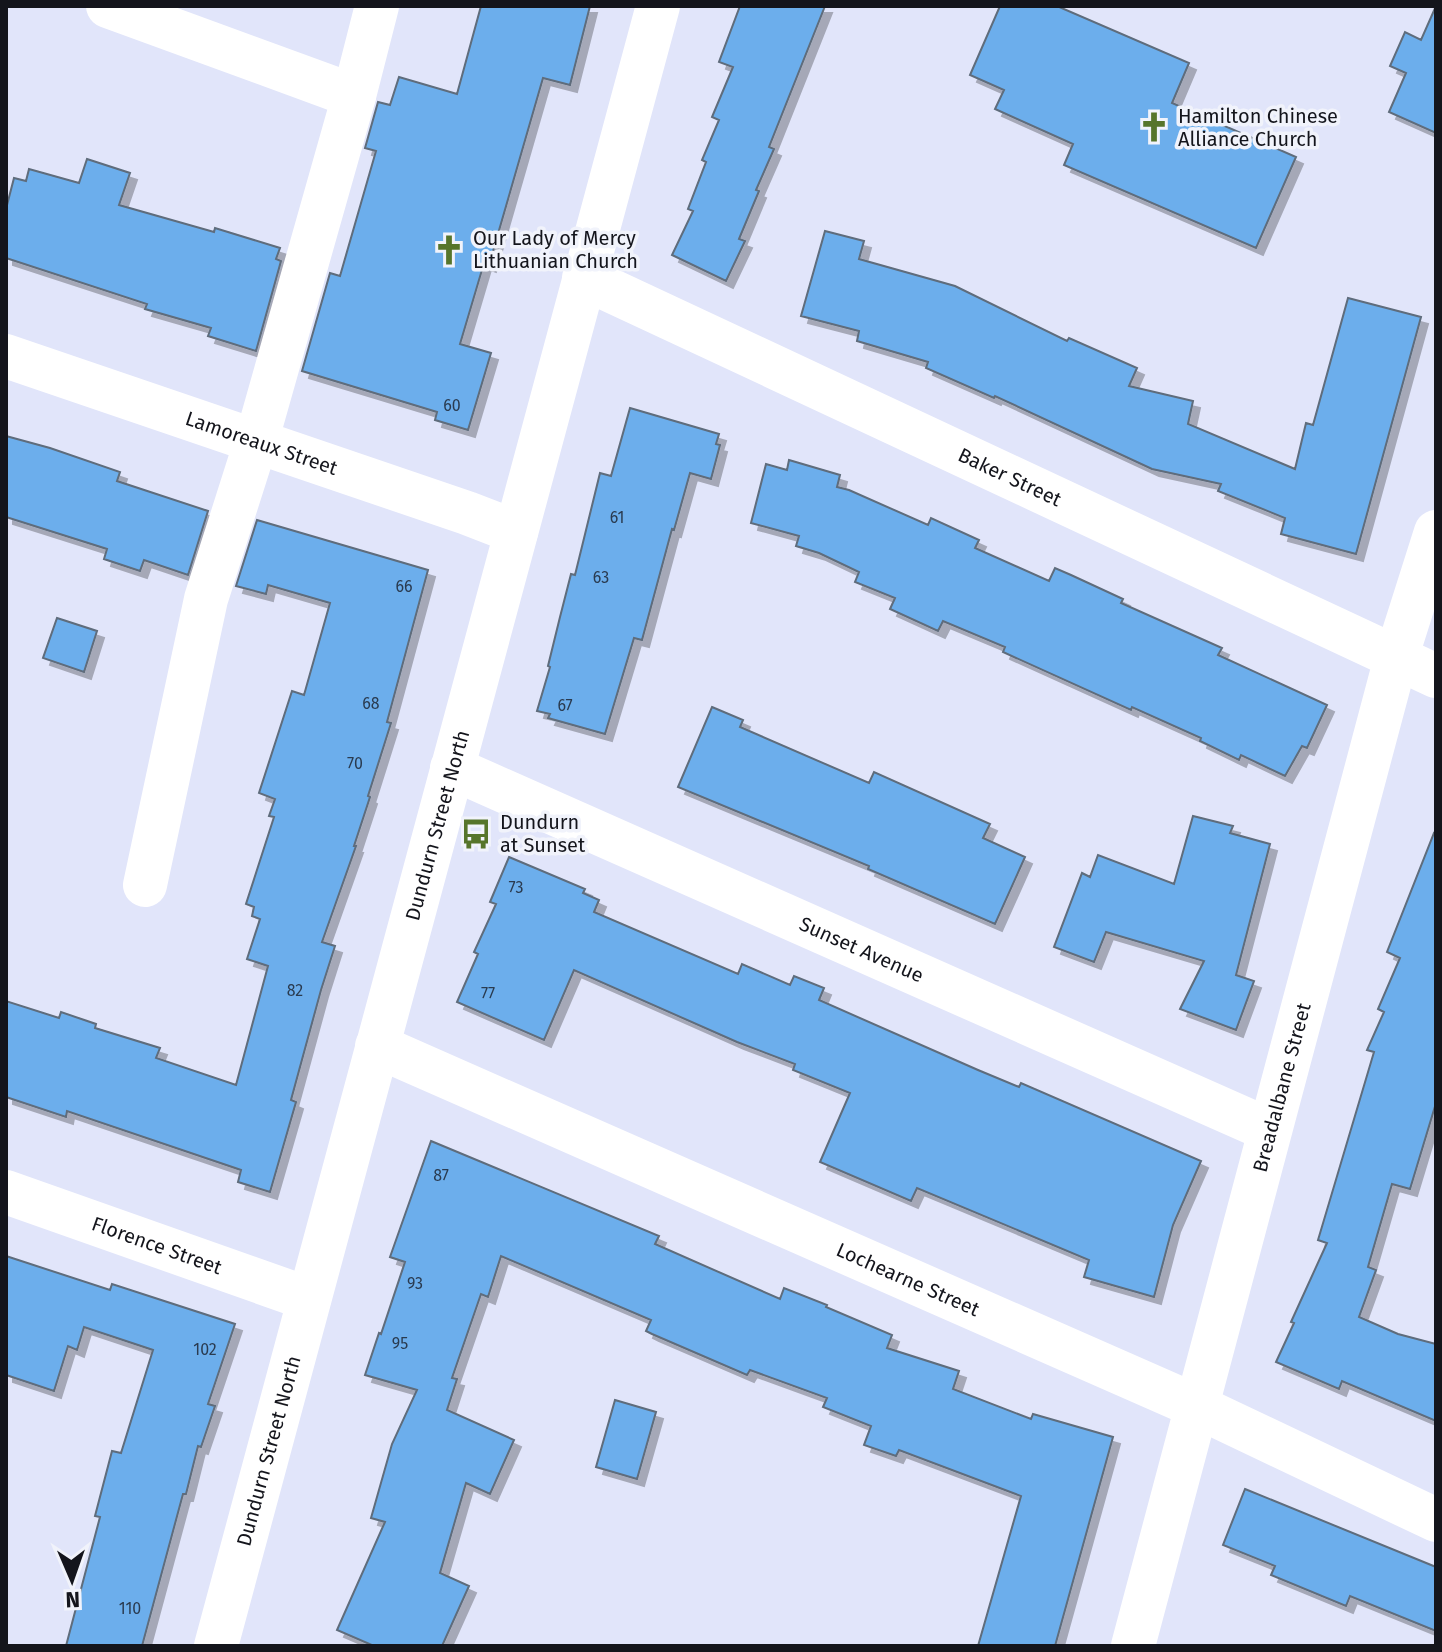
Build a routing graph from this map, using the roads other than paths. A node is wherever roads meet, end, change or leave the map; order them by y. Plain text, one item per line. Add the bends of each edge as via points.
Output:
1 (108, 6) edge
2 (377, 6) edge
3 (658, 6) edge
4 (354, 96) junction
5 (584, 278) junction
6 (6, 356) edge
7 (256, 442) junction
8 (516, 532) junction
9 (1436, 532) edge
10 (1396, 658) junction
11 (1436, 676) edge
12 (452, 768) junction
13 (145, 885) dead end
14 (377, 1046) junction
15 (1269, 1130) junction
16 (6, 1192) edge
17 (309, 1299) junction
18 (1196, 1406) junction
19 (1436, 1520) edge
20 (216, 1646) edge
21 (1133, 1646) edge

1 - 4 street
2 - 4 street
3 - 5 street, Dundurn Street North
4 - 7 street
5 - 8 street, Dundurn Street North
5 - 10 street, Baker Street
6 - 7 street, Lamoreaux Street
7 - 8 street, Lamoreaux Street
7 - 13 street via 206,599
8 - 12 street, Dundurn Street North
9 - 10 street, Breadalbane Street
10 - 11 street, Baker Street
10 - 15 street, Breadalbane Street
12 - 14 street, Dundurn Street North
12 - 15 street, Sunset Avenue
14 - 17 street, Dundurn Street North
14 - 18 street, Lochearne Street
15 - 18 street, Breadalbane Street
16 - 17 street, Florence Street
17 - 20 street, Dundurn Street North
18 - 19 street, Lochearne Street
18 - 21 street, Breadalbane Street

